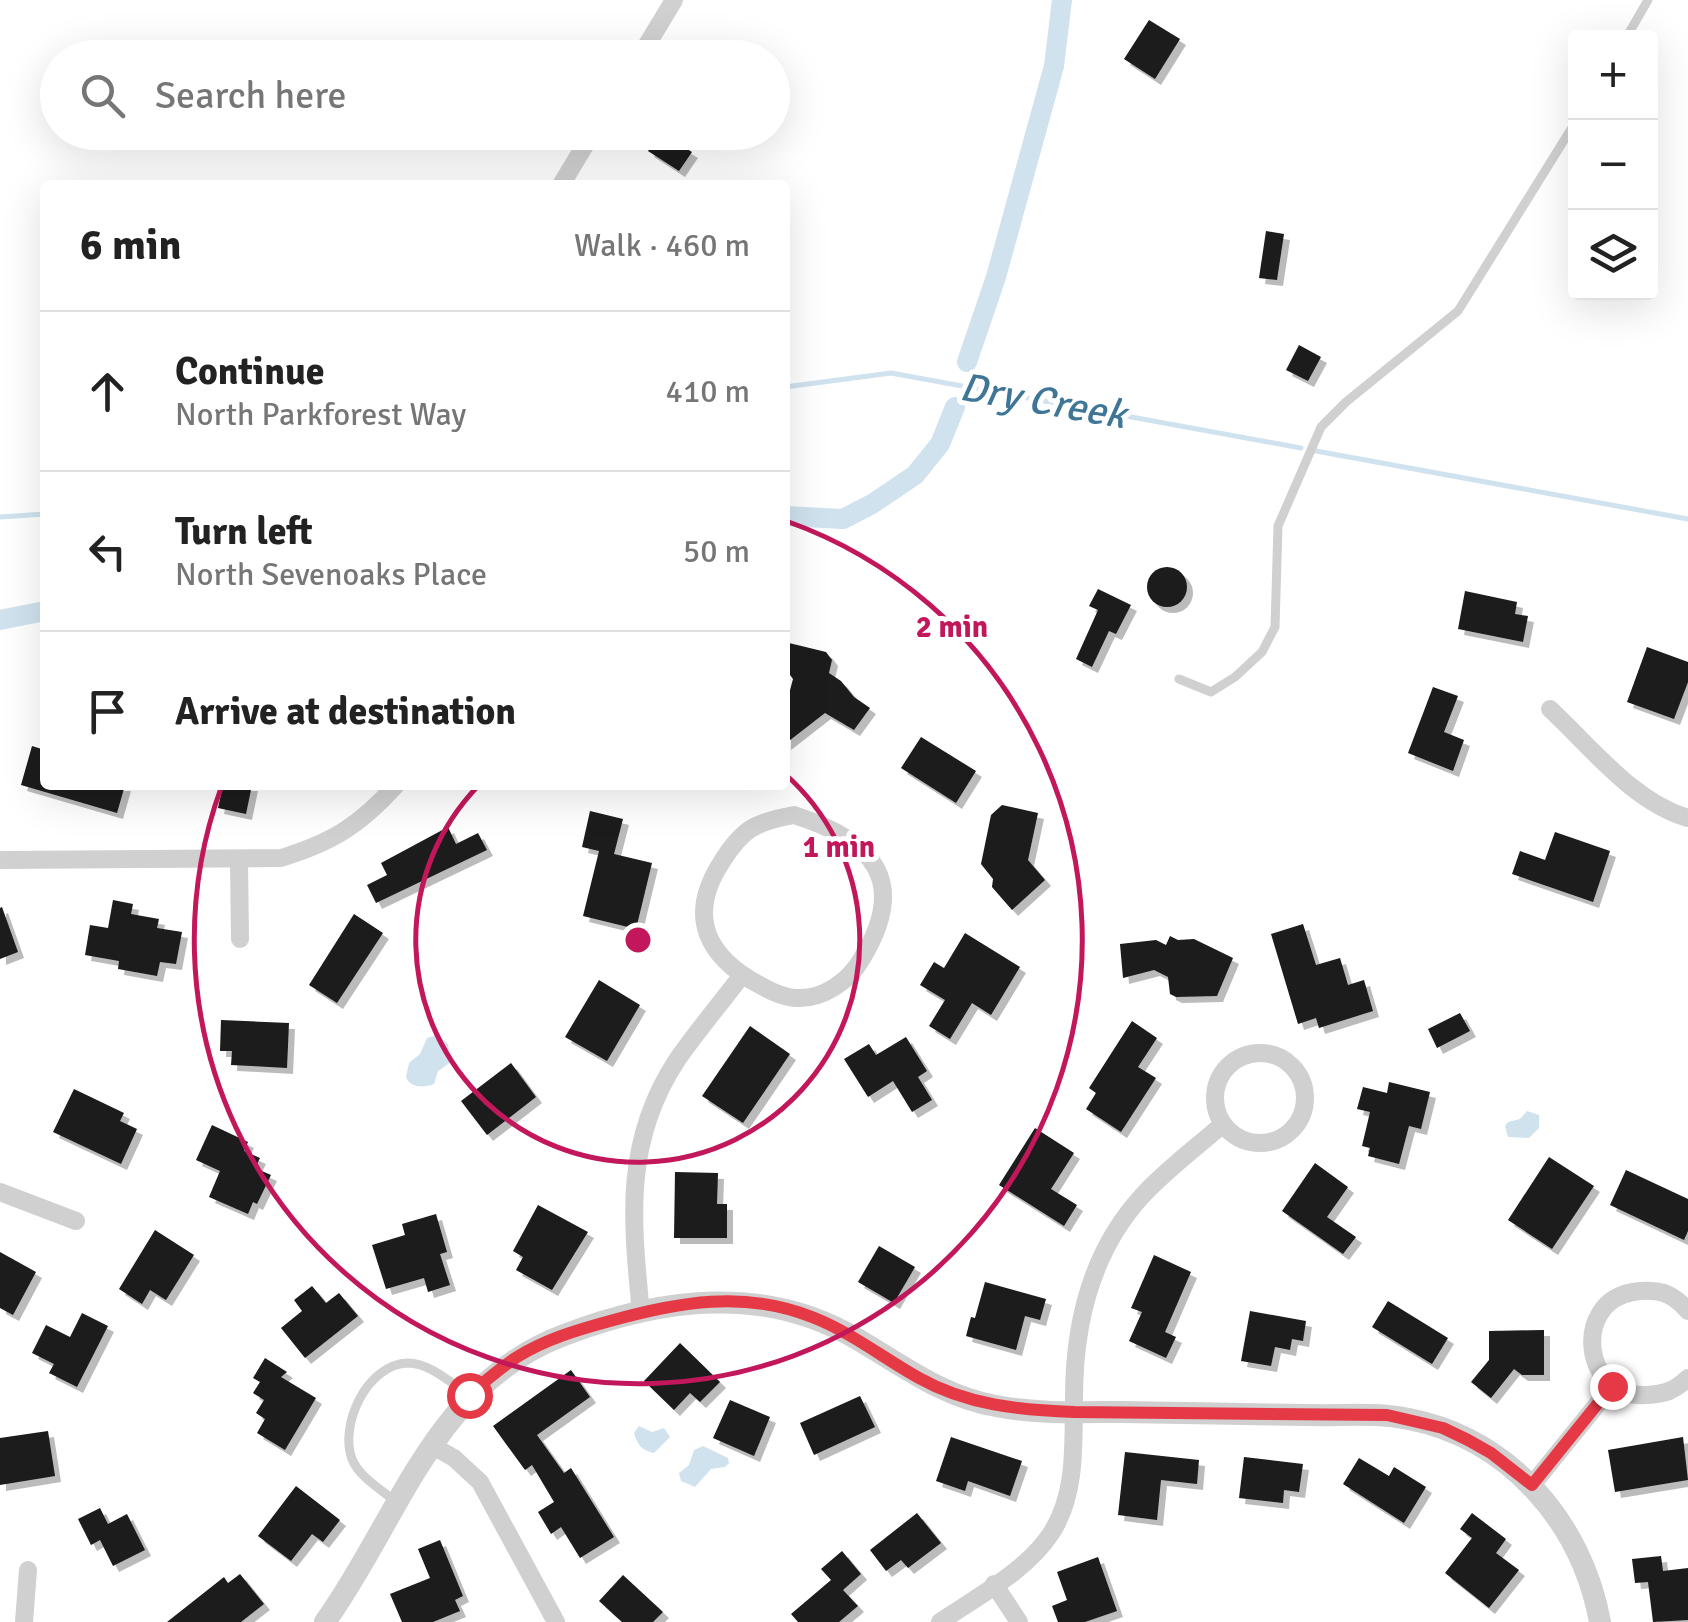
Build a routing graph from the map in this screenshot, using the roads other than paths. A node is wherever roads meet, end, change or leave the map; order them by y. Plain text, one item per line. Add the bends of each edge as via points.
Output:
1 (674, 0) edge
2 (1648, 0) edge
3 (1631, 30) edge
4 (650, 40) edge
5 (1568, 134) edge
6 (582, 150) edge
7 (564, 180) edge
8 (1179, 679) dead end
9 (1550, 709) dead end
10 (391, 790) edge
11 (1688, 818) edge
12 (0, 860) edge
13 (240, 860) junction
14 (240, 938) dead end
15 (742, 975) junction
16 (1223, 1124) junction
17 (0, 1192) edge
18 (76, 1221) dead end
19 (1688, 1311) edge
20 (640, 1313) junction
21 (1688, 1378) edge
22 (1612, 1386) junction
23 (469, 1395) junction
24 (1074, 1412) junction
25 (432, 1445) junction
26 (1532, 1485) junction
27 (398, 1503) junction
28 (28, 1570) dead end
29 (994, 1584) junction
30 (24, 1622) edge
31 (324, 1622) edge
32 (556, 1622) edge
33 (940, 1622) edge
34 (1019, 1622) edge
35 (1600, 1622) edge

1 - 4 street
2 - 3 lane
5 - 8 lane via 1458,311 1320,427 1278,526 1275,627 1262,652 1211,692
6 - 7 street
9 - 11 street via 1639,792
10 - 13 street via 355,826 321,846 281,858
12 - 13 street
13 - 14 street
15 - 15 street via 718,956 705,930 703,902 736,840 760,821 794,815 861,848 879,871 886,907 857,967 833,990 798,998
15 - 20 street via 677,1060 643,1133 632,1209
16 - 16 street via 1214,1096 1236,1059 1250,1053 1280,1056 1301,1077 1305,1106 1290,1132 1263,1143 1234,1135
16 - 24 street via 1142,1196 1105,1248 1079,1329
17 - 18 street
19 - 22 street via 1676,1297 1653,1289 1622,1294 1605,1306 1591,1347
20 - 23 street via 539,1345
20 - 24 street via 707,1300 776,1306 835,1326 955,1395 1024,1410
21 - 22 street via 1668,1394 1630,1396
22 - 26 street
23 - 25 street
23 - 27 lane via 408,1363 374,1380 360,1398 350,1424 350,1456
24 - 26 street via 1387,1415 1468,1440
24 - 29 street via 1072,1474 1062,1514 1038,1550
25 - 27 street
25 - 32 street via 480,1482
26 - 35 street via 1577,1548
27 - 31 street
28 - 30 street
29 - 33 street
29 - 34 street

